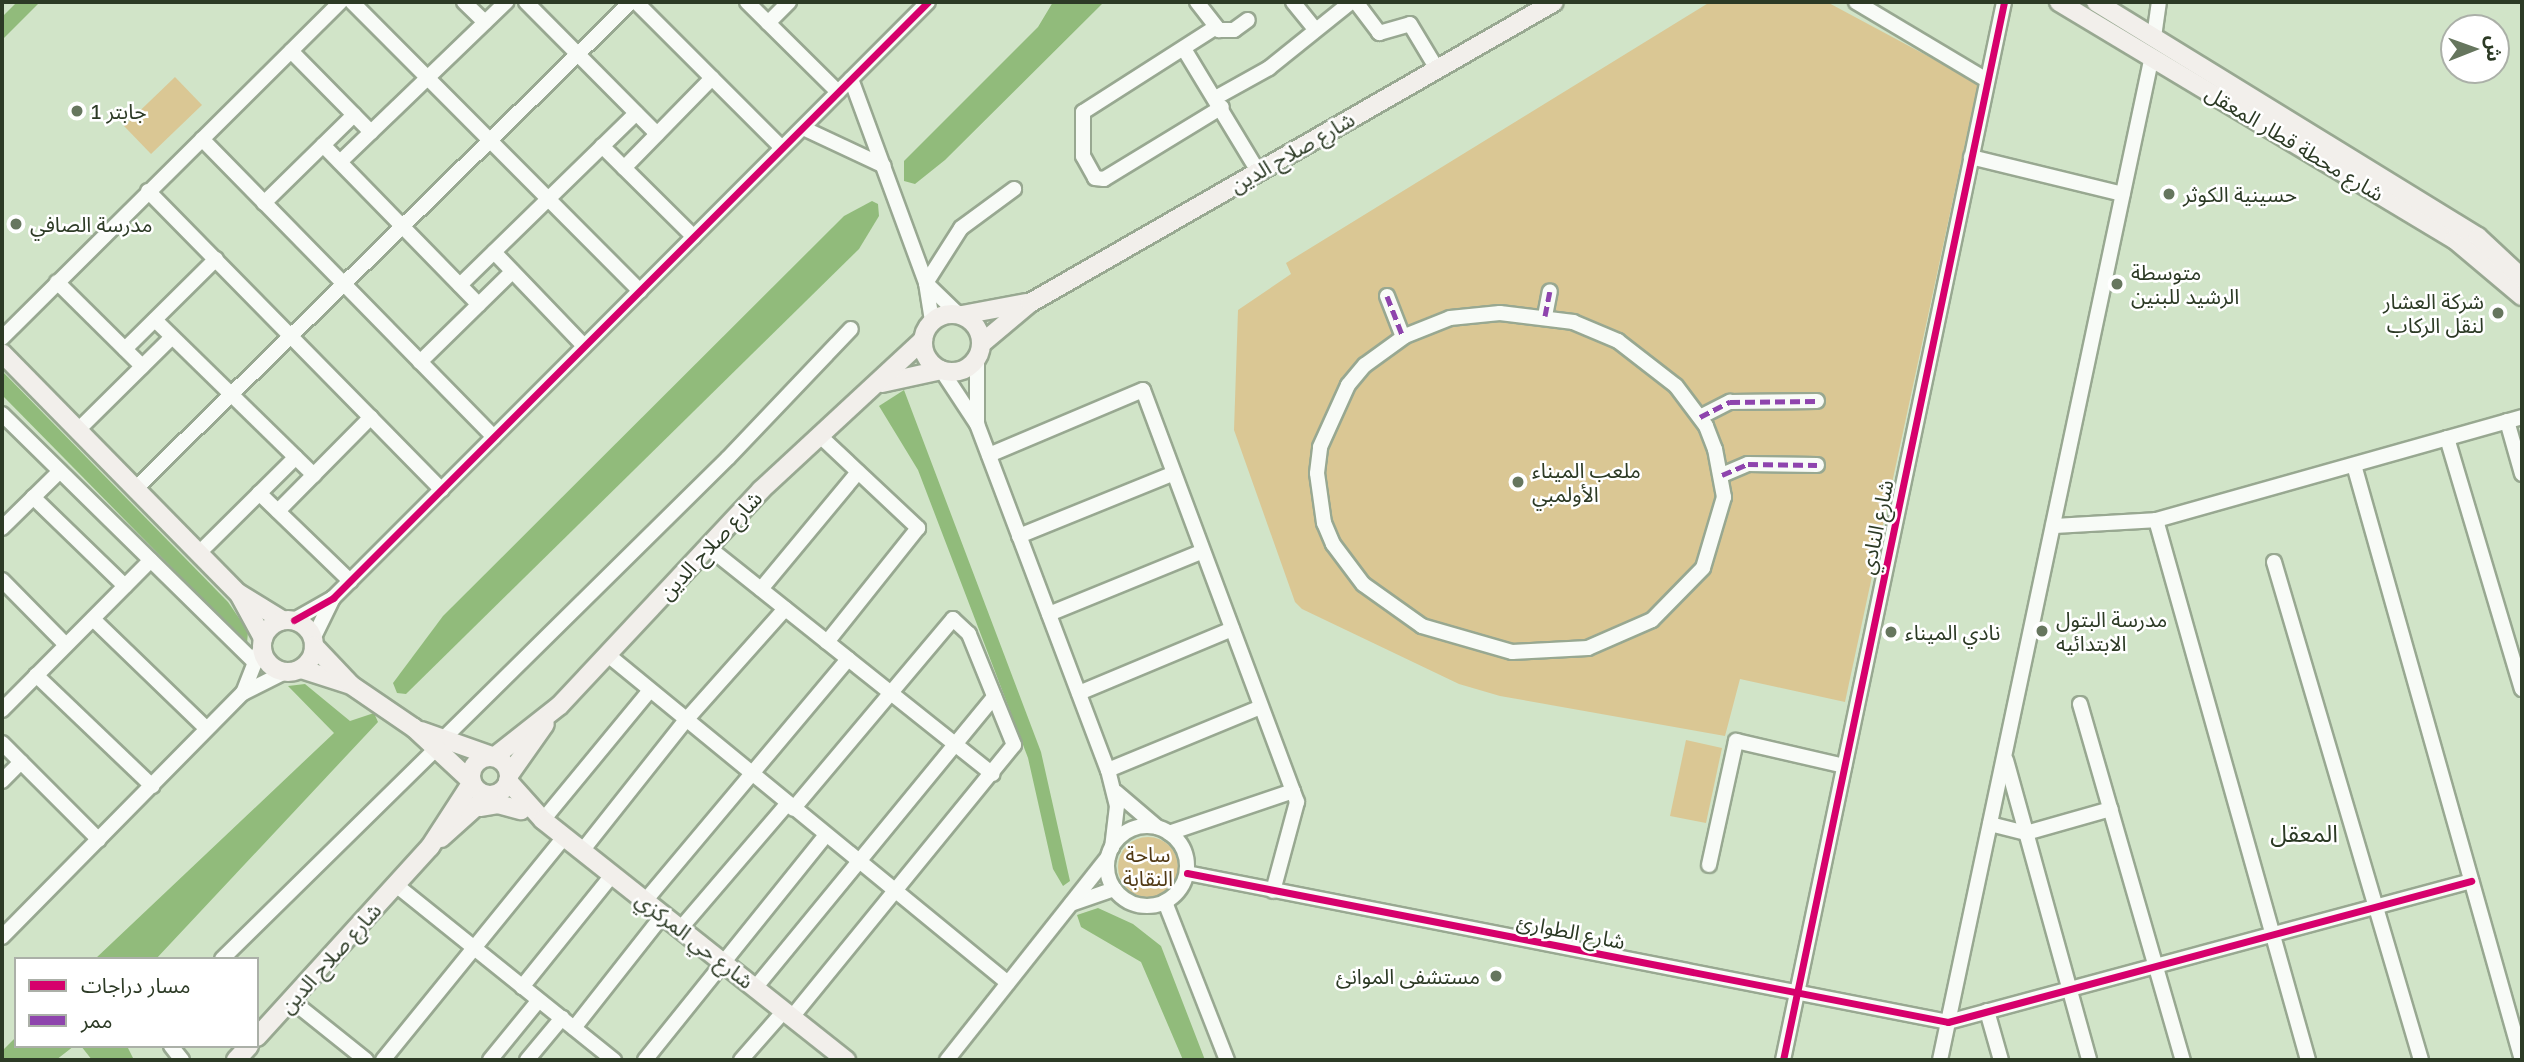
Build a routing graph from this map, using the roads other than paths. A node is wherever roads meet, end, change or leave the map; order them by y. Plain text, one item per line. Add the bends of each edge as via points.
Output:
1 (340, 2) edge
2 (352, 2) edge
3 (465, 2) edge
4 (506, 2) edge
5 (526, 2) edge
6 (634, 2) edge
7 (747, 2) edge
8 (789, 2) edge
9 (927, 2) edge
10 (1197, 2) edge
11 (1293, 2) edge
12 (1354, 2) edge
13 (1554, 2) edge
14 (1856, 2) edge
15 (2004, 2) edge
16 (2059, 2) edge
17 (2096, 2) edge
18 (2159, 2) edge
19 (1248, 20) dead end
20 (485, 22) junction
21 (768, 23) junction
22 (1216, 27) junction
23 (1315, 29) junction
24 (2154, 37) junction
25 (1184, 49) junction
26 (291, 51) junction
27 (578, 54) junction
28 (2152, 56) junction
29 (1437, 69) junction
30 (428, 78) junction
31 (712, 78) junction
32 (851, 79) junction
33 (1987, 80) junction
34 (838, 92) junction
35 (1219, 102) junction
36 (636, 113) junction
37 (354, 115) junction
38 (803, 128) junction
39 (371, 132) junction
40 (657, 134) junction
41 (202, 139) junction
42 (490, 141) junction
43 (323, 145) junction
44 (602, 146) junction
45 (782, 148) junction
46 (1971, 157) junction
47 (340, 162) junction
48 (884, 166) junction
49 (624, 168) junction
50 (1258, 172) junction
51 (1014, 189) dead end
52 (148, 191) junction
53 (2123, 194) junction
54 (548, 199) junction
55 (264, 203) junction
56 (402, 227) junction
57 (694, 237) junction
58 (494, 252) junction
59 (216, 259) junction
60 (512, 272) junction
61 (2522, 278) edge
62 (57, 282) junction
63 (926, 283) junction
64 (344, 284) junction
65 (460, 285) junction
66 (1550, 290) dead end
67 (640, 291) junction
68 (1387, 296) dead end
69 (2522, 296) edge
70 (1030, 303) junction
71 (479, 305) junction
72 (960, 315) junction
73 (1545, 316) junction
74 (155, 320) junction
75 (932, 322) junction
76 (851, 329) dead end
77 (291, 336) junction
78 (172, 337) junction
79 (1403, 337) junction
80 (2, 338) edge
81 (923, 340) junction
82 (584, 346) junction
83 (125, 349) junction
84 (979, 351) junction
85 (2, 353) edge
86 (420, 362) junction
87 (142, 366) junction
88 (941, 370) junction
89 (866, 390) junction
90 (231, 394) junction
91 (1817, 401) dead end
92 (2, 414) edge
93 (371, 417) junction
94 (1700, 417) junction
95 (2522, 417) edge
96 (2507, 421) junction
97 (977, 424) junction
98 (78, 430) junction
99 (819, 435) junction
100 (494, 437) junction
101 (2447, 438) junction
102 (989, 455) junction
103 (296, 457) junction
104 (2354, 464) junction
105 (1817, 465) dead end
106 (60, 471) junction
107 (858, 472) junction
108 (1174, 473) junction
109 (2522, 474) edge
110 (314, 475) junction
111 (1722, 475) junction
112 (135, 489) junction
113 (442, 489) junction
114 (259, 493) junction
115 (33, 497) junction
116 (278, 511) junction
117 (2156, 520) junction
118 (2053, 526) junction
119 (2, 527) edge
120 (1019, 536) junction
121 (708, 547) junction
122 (1203, 551) junction
123 (199, 553) junction
124 (151, 560) junction
125 (2274, 562) dead end
126 (2, 580) edge
127 (350, 581) junction
128 (125, 586) junction
129 (761, 589) junction
130 (238, 593) junction
131 (333, 598) junction
132 (785, 608) junction
133 (1049, 614) junction
134 (93, 619) junction
135 (288, 620) junction
136 (1232, 629) junction
137 (827, 642) junction
138 (314, 643) junction
139 (66, 645) junction
140 (259, 649) junction
141 (608, 655) junction
142 (848, 659) junction
143 (292, 671) junction
144 (36, 675) junction
145 (351, 685) junction
146 (2522, 689) edge
147 (650, 690) junction
148 (243, 693) junction
149 (891, 694) junction
150 (1079, 694) junction
151 (995, 697) junction
152 (5, 700) edge
153 (2080, 704) dead end
154 (1261, 707) junction
155 (686, 720) junction
156 (207, 729) junction
157 (529, 737) junction
158 (2, 743) edge
159 (442, 745) junction
160 (956, 746) junction
161 (2004, 756) junction
162 (493, 757) junction
163 (21, 762) junction
164 (1844, 766) junction
165 (1108, 770) junction
166 (750, 773) junction
167 (992, 774) junction
168 (2, 781) edge
169 (472, 782) junction
170 (152, 786) junction
171 (500, 786) junction
172 (1293, 791) junction
173 (1116, 792) junction
174 (790, 807) junction
175 (2110, 809) junction
176 (454, 810) junction
177 (474, 810) junction
178 (533, 814) junction
179 (1990, 824) junction
180 (1163, 830) junction
181 (2026, 833) junction
182 (825, 836) junction
183 (564, 837) junction
184 (99, 839) junction
185 (430, 847) junction
186 (582, 851) junction
187 (1110, 853) junction
188 (859, 864) junction
189 (1709, 865) dead end
190 (1186, 873) junction
191 (612, 875) junction
192 (2471, 881) junction
193 (396, 885) junction
194 (1114, 889) junction
195 (1273, 891) junction
196 (895, 892) junction
197 (645, 901) junction
198 (1165, 902) junction
199 (1069, 905) junction
200 (2379, 906) junction
201 (663, 915) junction
202 (680, 929) junction
203 (4, 931) edge
204 (2272, 934) junction
205 (474, 948) junction
206 (224, 957) edge
207 (725, 964) junction
208 (2156, 966) junction
209 (1008, 983) junction
210 (523, 987) junction
211 (755, 988) junction
212 (2070, 989) junction
213 (1797, 993) junction
214 (291, 1000) junction
215 (538, 1000) junction
216 (1987, 1012) junction
217 (788, 1014) junction
218 (562, 1018) junction
219 (1948, 1022) junction
220 (573, 1028) junction
221 (259, 1035) edge
222 (366, 1060) edge
223 (383, 1060) edge
224 (490, 1060) edge
225 (527, 1060) edge
226 (614, 1060) edge
227 (645, 1060) edge
228 (741, 1060) edge
229 (845, 1060) edge
230 (947, 1060) edge
231 (1227, 1060) edge
232 (1783, 1060) edge
233 (1940, 1060) edge
234 (2001, 1060) edge
235 (2089, 1060) edge
236 (2183, 1060) edge
237 (2308, 1060) edge
238 (2421, 1060) edge
239 (2522, 1060) edge

1 - 26 street
2 - 30 street
3 - 20 street
4 - 20 street
5 - 27 street
6 - 27 street
6 - 31 street
7 - 21 street
8 - 21 street
9 - 32 street
10 - 22 street
11 - 23 street
12 - 23 street
12 - 29 street via 1379,33 1405,23 1414,27
13 - 29 main road, شارع صلاح الدين
14 - 33 street
15 - 33 street, شارع النادي
16 - 28 main road, شارع محطة قطار المعقل
17 - 24 main road, شارع محطة قطار المعقل
18 - 24 street
19 - 22 street via 1227,32
20 - 30 street
21 - 34 street
22 - 25 street
23 - 35 street
24 - 61 main road, شارع محطة قطار المعقل via 2478,237
25 - 35 street
25 - 35 street via 1083,112 1083,156 1095,178 1104,179
26 - 37 street
26 - 41 street
27 - 36 street
27 - 42 street
28 - 53 street
28 - 69 main road, شارع محطة قطار المعقل via 2454,239
29 - 50 main road, شارع صلاح الدين
30 - 39 street
30 - 42 street
31 - 40 street
31 - 45 street
32 - 34 street
32 - 48 street
33 - 46 street, شارع النادي
34 - 38 street
35 - 50 street
36 - 40 street
36 - 44 street
37 - 39 street
37 - 43 street
38 - 45 street
38 - 48 street
39 - 47 street
40 - 49 street
41 - 52 street
41 - 55 street
42 - 54 street
42 - 56 street
43 - 47 street
43 - 55 street
44 - 49 street
44 - 54 street
45 - 57 street
46 - 53 street
46 - 164 street, شارع النادي
47 - 56 street
48 - 63 street
49 - 57 street
50 - 70 main road, شارع صلاح الدين
51 - 63 street via 961,228
52 - 59 street
52 - 62 street
53 - 118 street
54 - 58 street
54 - 67 street
55 - 64 street
56 - 64 street
56 - 65 street
57 - 67 street
58 - 60 street
58 - 65 street
59 - 74 street
59 - 77 street
60 - 71 street
60 - 82 street
62 - 80 street
62 - 83 street
63 - 72 street
63 - 75 street
64 - 77 street
64 - 86 street
65 - 71 street
66 - 73 street
67 - 82 street
68 - 79 street
70 - 72 main road, شارع صلاح الدين
70 - 84 main road, شارع صلاح الدين
71 - 86 street
72 - 75 main road
72 - 84 main road via 976,326
73 - 79 street via 1474,314 1450,318
73 - 94 street via 1618,341 1676,386
74 - 78 street
74 - 83 street
75 - 81 main road
76 - 159 street
77 - 90 street
77 - 93 street
78 - 87 street
78 - 90 street
79 - 111 street via 1365,365 1336,405 1320,447 1318,486 1324,523 1348,566 1382,601 1422,626 1489,648 1537,653 1588,648 1633,631 1672,605 1703,568 1719,522
81 - 88 main road via 927,358
81 - 89 main road, شارع صلاح الدين
82 - 100 street
83 - 87 street
84 - 88 main road via 962,371
84 - 97 street
85 - 98 main road
86 - 100 street
87 - 98 street
88 - 89 main road, شارع صلاح الدين
88 - 97 street
89 - 99 main road, شارع صلاح الدين
90 - 103 street
90 - 112 street
91 - 94 street via 1730,402
92 - 106 street
93 - 110 street
93 - 113 street
94 - 111 street
95 - 96 street
96 - 101 street
96 - 109 street
97 - 102 street
98 - 112 main road
99 - 107 street
99 - 121 main road, شارع صلاح الدين
100 - 113 street
101 - 104 street
101 - 146 street
102 - 108 street via 1143,390
102 - 120 street
103 - 110 street
103 - 114 street
104 - 117 street
104 - 192 street
105 - 111 street via 1748,464
106 - 115 street
106 - 124 street
107 - 129 street
107 - 137 street via 918,528
108 - 120 street
108 - 122 street
110 - 116 street
112 - 123 main road
113 - 127 street
114 - 116 street
114 - 123 street
115 - 119 street
115 - 128 street
116 - 127 street
117 - 118 street
117 - 204 street
118 - 161 street
120 - 133 street
121 - 129 street
121 - 141 main road, شارع صلاح الدين
122 - 133 street
122 - 136 street
123 - 130 main road
124 - 128 street
124 - 140 street
125 - 200 street
126 - 139 street
127 - 131 street
128 - 134 street
129 - 132 street
130 - 135 main road
130 - 140 main road
131 - 135 street
131 - 138 street
132 - 137 street
132 - 155 street
133 - 150 street
134 - 139 street
134 - 156 street
135 - 138 main road via 306,627
135 - 140 main road
136 - 150 street
136 - 154 street
137 - 142 street
138 - 143 main road via 311,659
138 - 145 main road
139 - 144 street
140 - 143 main road via 268,664
140 - 148 street
141 - 147 street
141 - 157 main road, شارع صلاح الدين
142 - 149 street
142 - 166 street
143 - 145 main road
143 - 148 street
144 - 152 street
144 - 170 street
145 - 159 main road
147 - 155 street
147 - 178 street
148 - 156 street
149 - 151 street via 953,619 969,634
149 - 160 street
149 - 174 street
150 - 165 street
151 - 160 street
151 - 167 street via 1014,745
153 - 175 street
154 - 165 street
154 - 172 street
155 - 166 street
155 - 186 street
156 - 170 street
157 - 159 main road
157 - 162 main road, شارع صلاح الدين
157 - 171 main road, شارع صلاح الدين
157 - 178 main road via 525,782
158 - 163 street
159 - 162 main road
159 - 169 main road
159 - 176 main road via 452,777
159 - 206 street
160 - 167 street
160 - 188 street
161 - 179 street
161 - 181 street
162 - 169 main road, شارع صلاح الدين via 473,766
162 - 171 main road via 503,762
163 - 168 street
163 - 184 street
164 - 189 street via 1736,741
164 - 213 street, شارع النادي
165 - 173 street
166 - 174 street
166 - 197 street
167 - 196 street
169 - 171 main road
169 - 176 main road, شارع صلاح الدين
170 - 184 street
171 - 177 main road, شارع صلاح الدين
171 - 178 main road, شارع حي المركزي
172 - 180 street
172 - 195 street via 1297,802
173 - 180 street
173 - 187 street
174 - 182 street
174 - 202 street
175 - 181 street
175 - 208 street
176 - 185 main road, شارع صلاح الدين
177 - 178 main road via 498,804
177 - 185 main road, شارع صلاح الدين
178 - 183 main road, شارع حي المركزي
179 - 181 street
179 - 219 street
180 - 187 street via 1131,830
180 - 190 street via 1184,850
181 - 212 street
182 - 188 street
182 - 207 street
183 - 186 main road, شارع حي المركزي
183 - 205 street
184 - 203 street
185 - 193 main road, شارع صلاح الدين
186 - 191 main road, شارع حي المركزي
187 - 194 street
187 - 199 street
188 - 196 street
188 - 211 street
190 - 195 street, شارع الطوارئ
190 - 198 street via 1183,885
191 - 197 main road, شارع حي المركزي
191 - 210 street
192 - 200 street
192 - 239 street
193 - 205 street
193 - 214 main road, شارع صلاح الدين
194 - 198 street via 1132,903
194 - 199 street
195 - 213 street, شارع الطوارئ
196 - 209 street
196 - 217 street
197 - 201 main road, شارع حي المركزي
198 - 231 street
199 - 209 street
200 - 204 street
200 - 238 street
201 - 202 main road, شارع حي المركزي
201 - 220 street
202 - 207 main road, شارع حي المركزي
204 - 208 street
204 - 237 street
205 - 210 street
205 - 223 street
207 - 211 main road, شارع حي المركزي
207 - 227 street
208 - 212 street
208 - 236 street
209 - 230 street
210 - 215 street
211 - 217 main road, شارع حي المركزي
212 - 216 street
212 - 235 street
213 - 219 street, شارع الطوارئ
213 - 232 street, شارع النادي
214 - 221 main road, شارع صلاح الدين
214 - 222 street
215 - 218 street
215 - 224 street
216 - 219 street
216 - 234 street
217 - 228 street
217 - 229 main road, شارع حي المركزي
218 - 220 street
218 - 225 street
219 - 233 street
220 - 226 street

